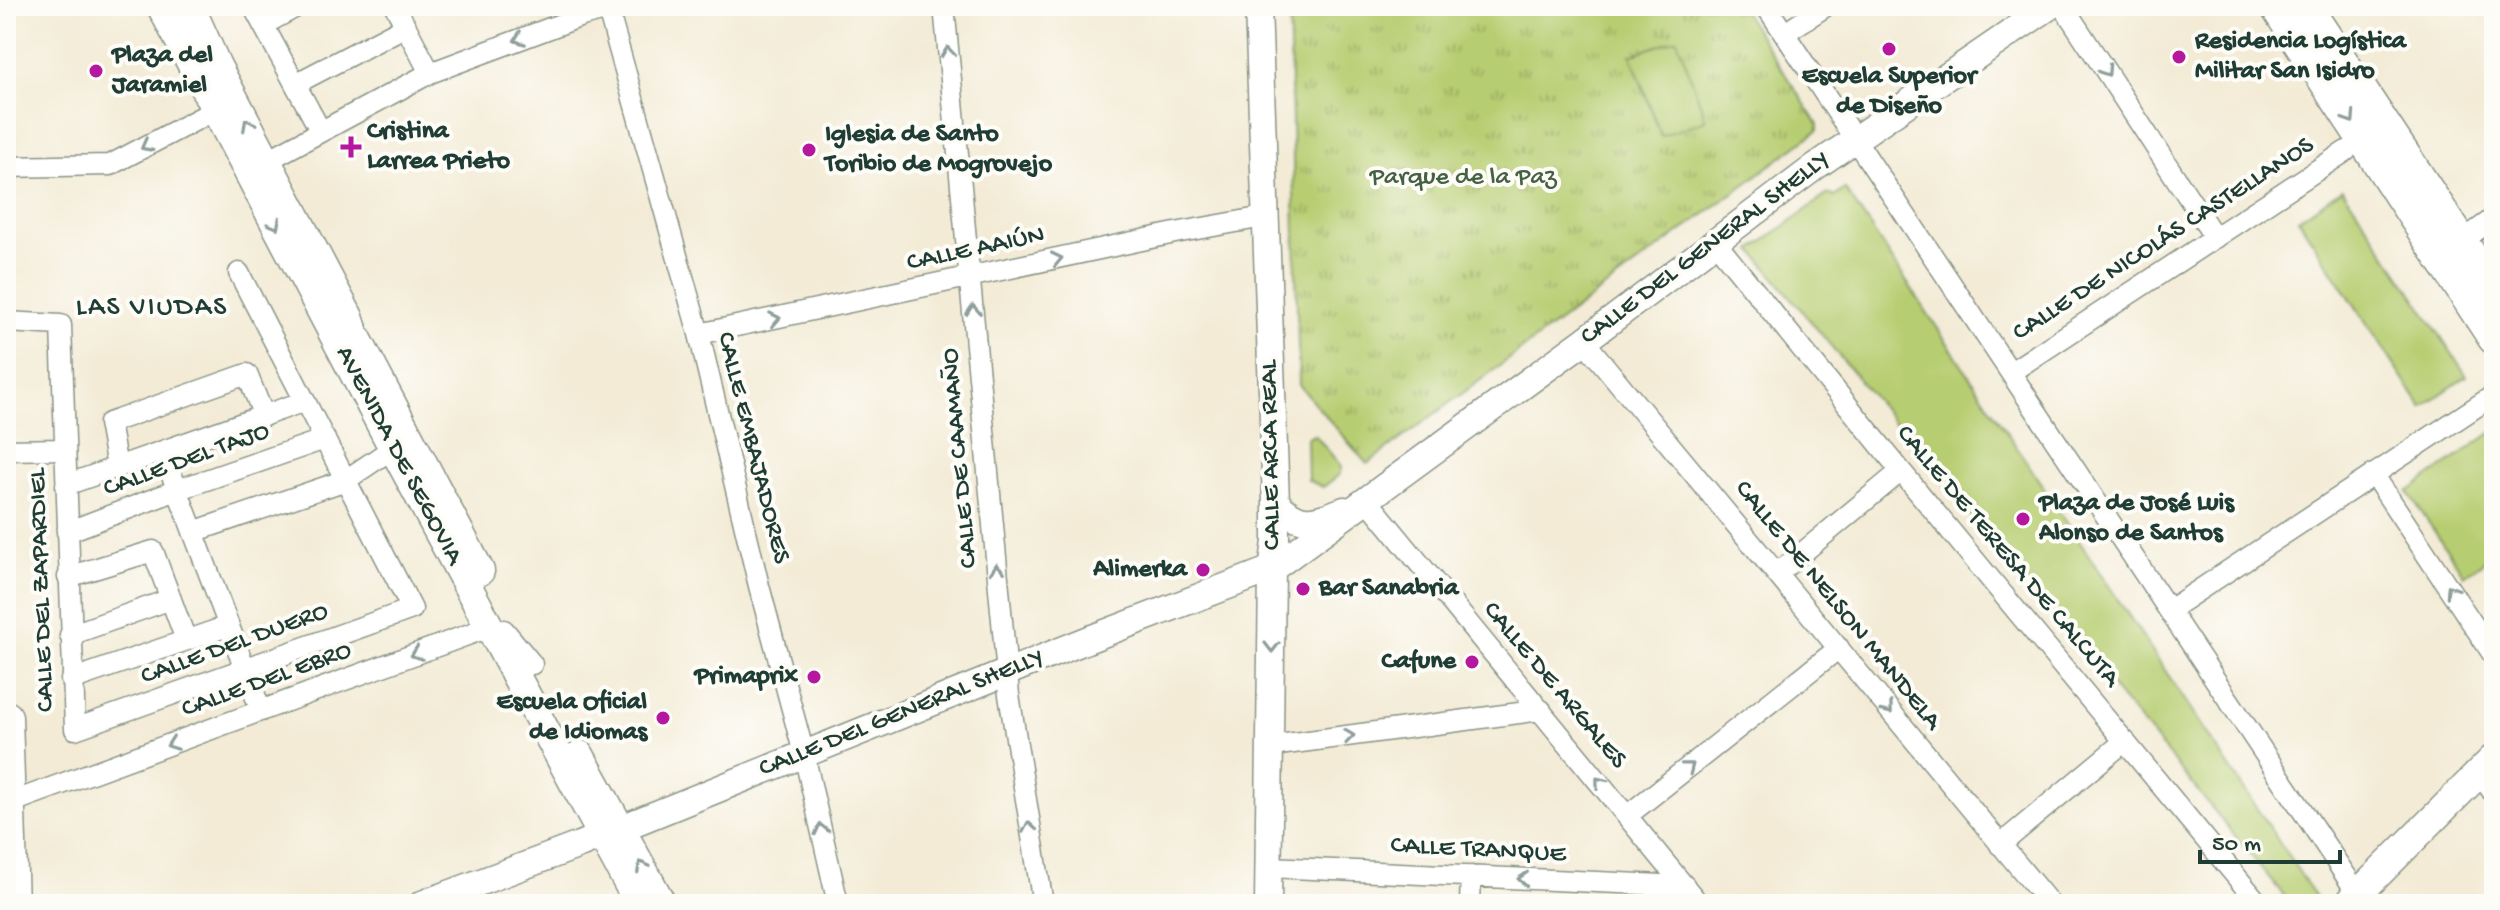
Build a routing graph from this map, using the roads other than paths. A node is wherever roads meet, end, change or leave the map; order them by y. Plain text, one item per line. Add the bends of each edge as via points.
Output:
1 (161, 6) edge
2 (190, 6) edge
3 (253, 6) edge
4 (298, 6) edge
5 (395, 6) edge
6 (944, 6) edge
7 (1258, 6) edge
8 (1766, 6) edge
9 (1826, 6) edge
10 (2050, 6) edge
11 (2063, 6) edge
12 (2276, 6) edge
13 (2305, 6) edge
14 (611, 7) edge
15 (263, 25) junction
16 (406, 26) junction
17 (1785, 33) junction
18 (430, 73) junction
19 (295, 84) junction
20 (215, 110) junction
21 (320, 130) junction
22 (1855, 139) junction
23 (2346, 151) dead end
24 (257, 166) junction
25 (6, 167) edge
26 (1264, 217) junction
27 (2494, 218) edge
28 (2215, 238) junction
29 (2462, 241) junction
30 (1716, 243) junction
31 (239, 273) dead end
32 (970, 278) junction
33 (2494, 291) edge
34 (6, 322) edge
35 (699, 334) junction
36 (2494, 338) edge
37 (1584, 341) junction
38 (2011, 372) junction
39 (2494, 395) edge
40 (305, 401) junction
41 (264, 416) junction
42 (325, 439) junction
43 (393, 448) junction
44 (64, 449) junction
45 (6, 450) edge
46 (163, 452) junction
47 (117, 467) junction
48 (1901, 471) junction
49 (2373, 474) junction
50 (346, 480) junction
51 (66, 485) junction
52 (177, 490) junction
53 (1368, 501) junction
54 (1276, 502) junction
55 (67, 532) junction
56 (193, 532) junction
57 (1272, 569) junction
58 (1777, 574) junction
59 (68, 577) junction
60 (171, 599) junction
61 (2169, 610) junction
62 (228, 626) junction
63 (489, 627) junction
64 (70, 635) junction
65 (186, 640) junction
66 (1839, 648) junction
67 (2494, 656) edge
68 (532, 664) junction
69 (245, 671) junction
70 (1007, 672) junction
71 (71, 680) junction
72 (1541, 710) junction
73 (261, 711) junction
74 (6, 717) edge
75 (75, 729) joint
76 (2125, 741) junction
77 (1271, 746) junction
78 (804, 754) junction
79 (2489, 779) edge
80 (7, 804) edge
81 (1628, 815) junction
82 (612, 831) junction
83 (2000, 845) junction
84 (1269, 867) junction
85 (1471, 876) junction
86 (1685, 886) junction
87 (2359, 901) edge
88 (12, 904) edge
89 (422, 904) edge
90 (639, 904) edge
91 (662, 904) edge
92 (838, 904) edge
93 (1043, 904) edge
94 (1268, 904) edge
95 (1470, 904) edge
96 (1699, 904) edge
97 (2050, 904) edge
98 (2259, 904) edge

1 - 20 main road, AVENIDA DE SEGOVIA
24 -> 2 main road, AVENIDA DE SEGOVIA
3 - 15 street
4 - 15 street
5 - 16 street
32 -> 6 street, CALLE DE CAAMAÑO
7 - 26 street, CALLE ARCA REAL
8 - 17 street
9 - 17 street
10 - 22 street, CALLE DEL GENERAL SHELLY
11 -> 28 street
12 -> 36 main road
13 - 29 main road
14 -> 18 street
14 - 35 street, CALLE EMBAJADORES
15 - 19 street
16 - 18 street
16 - 19 street
17 - 22 street
18 - 21 street
19 - 21 street
20 - 24 main road, AVENIDA DE SEGOVIA
20 -> 25 street via 110,165
21 - 24 street
22 - 30 street, CALLE DEL GENERAL SHELLY
22 - 38 street
23 - 28 street, CALLE DE NICOLÁS CASTELLANOS
24 -> 43 main road, AVENIDA DE SEGOVIA
24 - 68 main road, AVENIDA DE SEGOVIA via 349,317
32 -> 26 street, CALLE AAIÚN
26 - 54 street, CALLE ARCA REAL
27 - 29 street
28 - 38 street, CALLE DE NICOLÁS CASTELLANOS
29 - 33 main road
30 - 37 street, CALLE DEL GENERAL SHELLY
30 - 48 street, CALLE DE TERESA DE CALCUTA
31 - 40 street
35 -> 32 street, CALLE AAIÚN
70 -> 32 street, CALLE DE CAAMAÑO
34 - 44 street, CALLE DEL ZAPARDIEL via 61,325
35 - 78 street, CALLE EMBAJADORES
37 - 53 street, CALLE DEL GENERAL SHELLY
37 - 58 street, CALLE DE NELSON MANDELA
38 - 61 street
39 - 49 street
40 - 41 street
40 - 42 street
41 - 46 street
41 - 47 street via 247,374 109,423
42 - 50 street
42 - 52 street, CALLE DEL TAJO
43 - 50 street
43 - 63 main road, AVENIDA DE SEGOVIA
44 - 45 street, CALLE DEL ZAPARDIEL
44 - 51 street, CALLE DEL ZAPARDIEL
46 - 47 street
46 - 52 street
47 - 51 street
48 - 58 street
48 - 76 street, CALLE DE TERESA DE CALCUTA
49 - 61 street
67 -> 49 street
50 - 56 street
50 - 69 street, CALLE DEL DUERO via 412,609
51 - 55 street, CALLE DEL ZAPARDIEL
52 - 55 street, CALLE DEL TAJO
52 - 56 street
53 - 54 street, CALLE DEL GENERAL SHELLY via 1309,521 1287,514
53 - 57 street, CALLE DEL GENERAL SHELLY
53 - 72 street, CALLE DE ARGALES
54 - 57 street, CALLE ARCA REAL
55 - 59 street, CALLE DEL ZAPARDIEL
56 - 62 street
57 - 70 street, CALLE DEL GENERAL SHELLY
57 -> 77 street, CALLE ARCA REAL
58 - 66 street, CALLE DE NELSON MANDELA
59 - 60 street via 153,551
59 - 64 street, CALLE DEL ZAPARDIEL
60 - 64 street
60 - 65 street
61 - 87 street
62 - 65 street
62 - 69 street
63 - 68 street via 504,630
63 -> 73 street, CALLE DEL EBRO
63 - 82 main road, AVENIDA DE SEGOVIA
64 - 71 street, CALLE DEL ZAPARDIEL
65 - 71 street
81 -> 66 street
66 -> 83 street, CALLE DE NELSON MANDELA
68 - 82 main road, AVENIDA DE SEGOVIA
69 - 73 street
69 - 75 street, CALLE DEL DUERO
70 - 78 street, CALLE DEL GENERAL SHELLY
93 -> 70 street, CALLE DE CAAMAÑO
71 - 75 street, CALLE DEL ZAPARDIEL
77 -> 72 street
81 -> 72 street, CALLE DE ARGALES
73 -> 80 street, CALLE DEL EBRO
74 - 80 main road
76 - 83 street
76 - 98 street, CALLE DE TERESA DE CALCUTA
77 - 84 street, CALLE ARCA REAL
78 - 82 street, CALLE DEL GENERAL SHELLY
92 -> 78 street, CALLE EMBAJADORES
79 - 87 main road
80 - 88 main road
81 - 86 street, CALLE DE ARGALES
82 - 89 street, CALLE DEL GENERAL SHELLY
82 - 90 main road, AVENIDA DE SEGOVIA
91 -> 82 main road, AVENIDA DE SEGOVIA
83 - 97 street, CALLE DE NELSON MANDELA
84 - 85 street, CALLE TRANQUE
84 - 94 street, CALLE ARCA REAL
86 -> 85 street, CALLE TRANQUE
85 - 95 street
86 - 96 street, CALLE DE ARGALES

